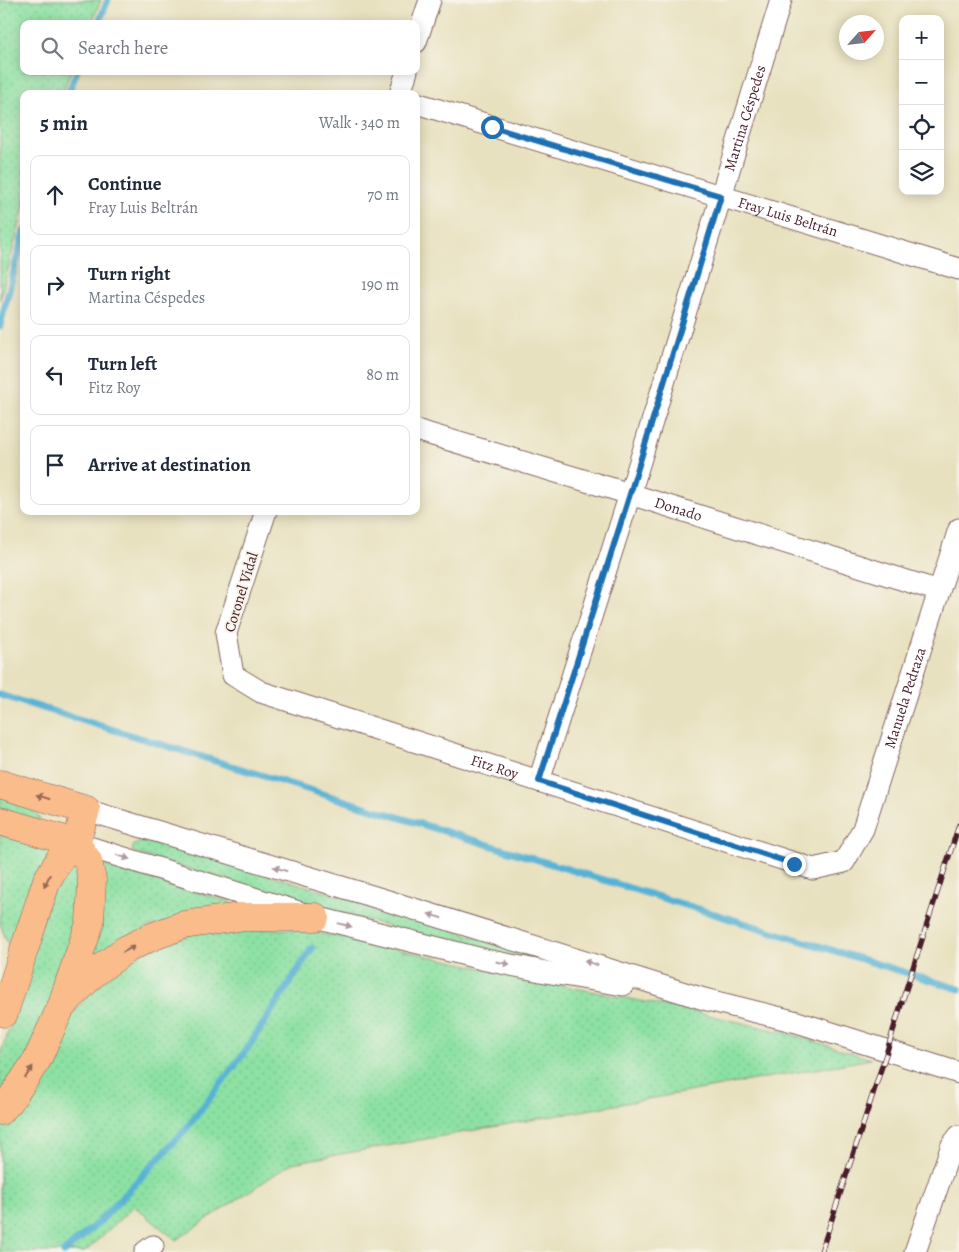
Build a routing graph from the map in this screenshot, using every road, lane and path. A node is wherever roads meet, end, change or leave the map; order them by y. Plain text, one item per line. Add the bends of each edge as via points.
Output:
1 (430, 0) edge
2 (781, 0) edge
3 (420, 30) edge
4 (406, 75) edge
5 (401, 90) edge
6 (420, 105) edge
7 (721, 196) junction
8 (959, 269) edge
9 (420, 431) edge
10 (630, 494) junction
11 (265, 515) edge
12 (959, 529) edge
13 (939, 591) junction
14 (233, 674) joint
15 (539, 781) junction
16 (0, 784) edge
17 (86, 810) junction
18 (0, 821) edge
19 (76, 843) junction
20 (844, 862) joint
21 (314, 917) junction
22 (0, 976) edge
23 (704, 999) junction
24 (61, 1007) junction
25 (2, 1020) edge
26 (959, 1073) edge
27 (0, 1111) edge
28 (959, 1136) edge
29 (915, 1252) edge

1 - 3 street
2 - 7 street, Martina Céspedes
4 - 5 street
6 - 7 street, Fray Luis Beltrán
7 - 8 street, Fray Luis Beltrán
7 - 10 street, Martina Céspedes
9 - 10 street, Donado
10 - 13 street, Donado
10 - 15 street, Martina Céspedes
11 - 14 street, Coronel Vidal via 226,633
12 - 13 street, Manuela Pedraza
13 - 20 street, Manuela Pedraza via 863,829
14 - 15 street, Fitz Roy via 261,692
15 - 20 street, Fitz Roy via 813,870
17 -> 16 main road
17 - 19 main road
23 -> 17 street
18 - 19 main road
19 -> 21 street
19 - 24 main road via 88,861 92,880 90,923
19 -> 25 main road via 61,857 47,880
21 -> 23 street via 486,960
24 -> 21 main road via 93,974 125,950 183,925 239,917
22 - 25 main road
23 - 26 street via 797,1022
27 -> 24 main road via 37,1060
28 - 29 street via 952,1145

